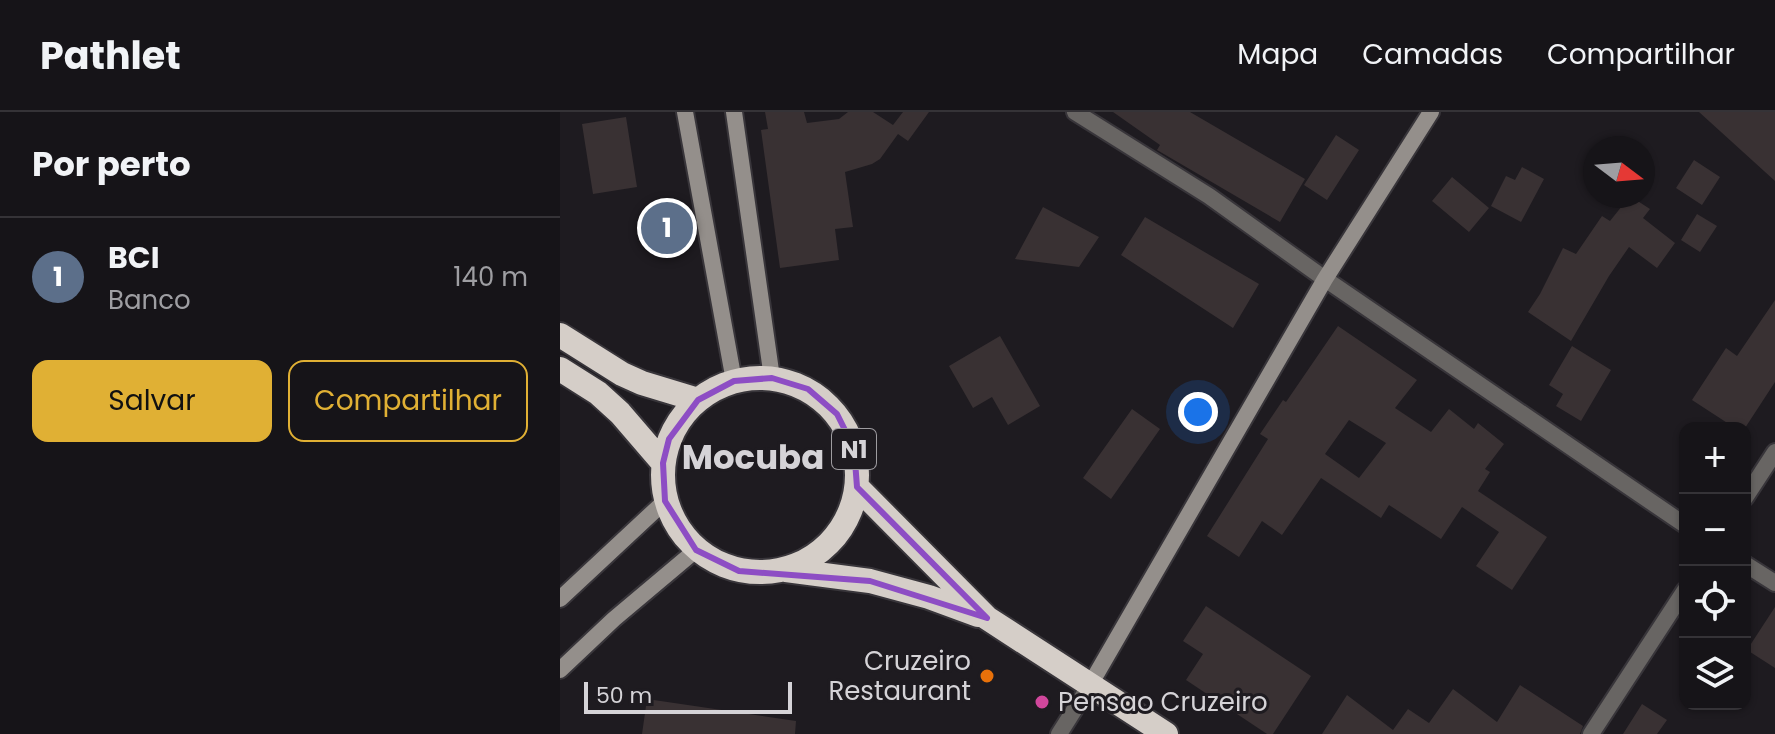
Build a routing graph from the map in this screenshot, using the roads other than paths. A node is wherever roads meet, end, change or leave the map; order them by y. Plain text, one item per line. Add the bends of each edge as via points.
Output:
1 (685, 112) edge
2 (734, 112) edge
3 (1075, 112) edge
4 (1431, 112) edge
5 (1325, 279) junction
6 (560, 335) edge
7 (560, 369) edge
8 (772, 378) junction
9 (734, 381) junction
10 (698, 400) junction
11 (1775, 452) edge
12 (663, 463) junction
13 (857, 487) junction
14 (1748, 494) edge
15 (665, 501) junction
16 (1679, 521) edge
17 (696, 550) junction
18 (1748, 566) edge
19 (786, 570) junction
20 (1775, 583) edge
21 (560, 599) edge
22 (1679, 599) edge
23 (987, 618) junction
24 (560, 670) edge
25 (1090, 685) junction
26 (1059, 734) edge
27 (1166, 734) edge
28 (1591, 734) edge

1 - 9 street
2 - 8 street
3 - 5 street via 1209,196
4 - 5 street
5 - 16 street
5 - 25 street
6 - 10 highway via 622,374
7 - 12 highway via 620,413
8 - 9 highway, N1
8 - 13 highway, N1 via 808,389 837,414 854,448
9 - 10 highway, N1
10 - 12 highway, N1 via 675,428
11 - 14 street
12 - 15 highway, N1
13 - 19 highway, N1 via 845,523 820,553
13 - 23 highway, N1
15 - 17 highway, N1 via 677,528
15 - 21 street
17 - 19 highway, N1 via 739,571
17 - 24 street
18 - 20 street
19 - 23 highway, N1 via 870,581
22 - 28 street
23 - 25 highway, N1
25 - 26 street
25 - 27 highway, N1

